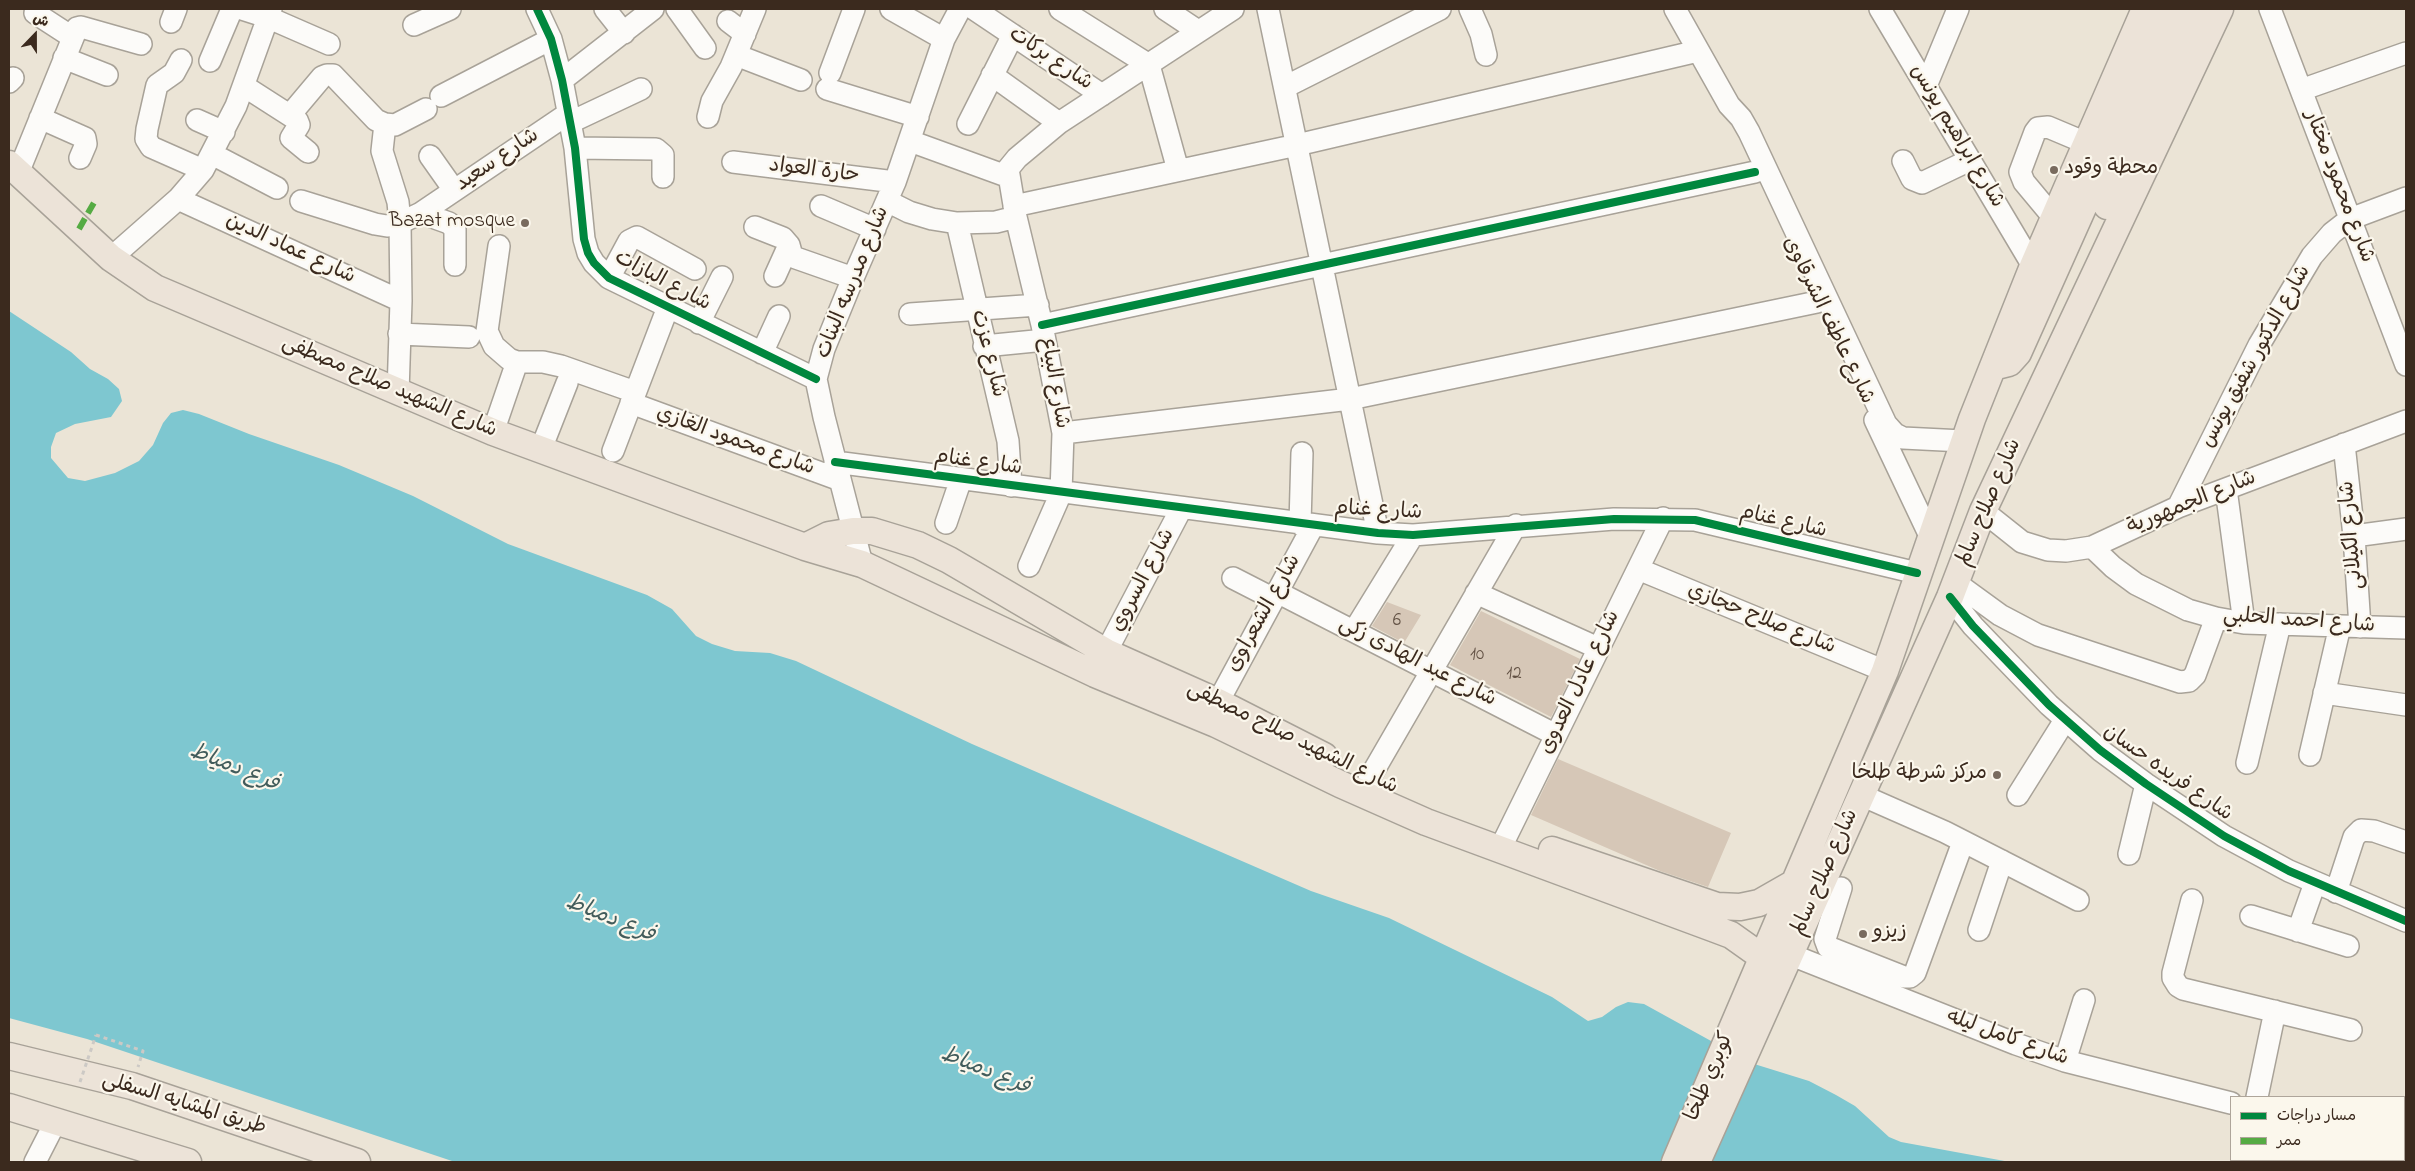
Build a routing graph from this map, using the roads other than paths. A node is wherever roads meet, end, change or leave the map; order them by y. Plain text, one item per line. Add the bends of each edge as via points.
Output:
1 (232, 9) edge
2 (242, 9) edge
3 (450, 9) edge
4 (536, 9) edge
5 (605, 9) edge
6 (653, 9) edge
7 (677, 9) edge
8 (755, 9) edge
9 (854, 9) edge
10 (891, 9) edge
11 (960, 9) edge
12 (974, 9) edge
13 (1060, 9) edge
14 (1165, 9) edge
15 (1233, 9) edge
16 (1268, 9) edge
17 (1440, 9) edge
18 (1470, 9) edge
19 (1675, 9) edge
20 (1880, 9) edge
21 (1958, 9) edge
22 (2145, 9) edge
23 (2172, 9) edge
24 (2197, 9) edge
25 (2220, 9) edge
26 (2270, 9) edge
27 (35, 13) dead end
28 (269, 13) edge
29 (728, 21) dead end
30 (414, 25) dead end
31 (1198, 31) junction
32 (624, 33) junction
33 (745, 34) junction
34 (1013, 35) junction
35 (72, 38) junction
36 (551, 39) junction
37 (944, 39) junction
38 (141, 44) dead end
39 (328, 44) dead end
40 (705, 48) dead end
41 (1698, 50) junction
42 (2406, 53) edge
43 (736, 55) junction
44 (1486, 55) dead end
45 (64, 58) junction
46 (181, 60) dead end
47 (210, 61) dead end
48 (1149, 65) junction
49 (107, 75) dead end
50 (992, 75) junction
51 (562, 80) junction
52 (801, 80) dead end
53 (244, 86) junction
54 (1926, 86) junction
55 (1285, 87) junction
56 (641, 89) dead end
57 (2301, 90) junction
58 (1102, 95) junction
59 (1729, 105) junction
60 (290, 115) junction
61 (708, 117) dead end
62 (918, 117) junction
63 (40, 118) junction
64 (570, 118) junction
65 (197, 120) dead end
66 (1058, 123) junction
67 (385, 124) junction
68 (968, 124) dead end
69 (224, 132) junction
70 (910, 141) junction
71 (2086, 143) junction
72 (1297, 145) junction
73 (575, 148) junction
74 (308, 152) dead end
75 (430, 156) dead end
76 (80, 158) dead end
77 (1970, 160) junction
78 (1903, 161) dead end
79 (207, 162) junction
80 (733, 162) dead end
81 (13, 169) edge
82 (1178, 170) junction
83 (1755, 172) junction
84 (663, 177) dead end
85 (1008, 177) junction
86 (277, 188) dead end
87 (454, 190) junction
88 (891, 192) junction
89 (2100, 196) junction
90 (2406, 198) edge
91 (178, 199) junction
92 (301, 201) dead end
93 (821, 206) dead end
94 (1015, 212) junction
95 (421, 213) junction
96 (2054, 218) junction
97 (2350, 218) junction
98 (400, 223) junction
99 (957, 224) junction
100 (755, 227) dead end
101 (875, 229) junction
102 (789, 245) junction
103 (499, 246) dead end
104 (111, 258) junction
105 (455, 265) dead end
106 (2033, 266) junction
107 (1322, 267) junction
108 (695, 269) dead end
109 (775, 276) dead end
110 (722, 277) dead end
111 (609, 278) junction
112 (852, 278) junction
113 (402, 301) junction
114 (1818, 302) junction
115 (668, 307) junction
116 (976, 310) junction
117 (910, 314) dead end
118 (779, 316) dead end
119 (699, 322) junction
120 (1042, 323) junction
121 (400, 334) junction
122 (469, 337) dead end
123 (984, 346) junction
124 (762, 353) junction
125 (517, 362) junction
126 (2406, 365) edge
127 (1993, 367) junction
128 (816, 379) junction
129 (567, 383) dead end
130 (2041, 389) junction
131 (398, 394) junction
132 (633, 398) junction
133 (1350, 399) junction
134 (2406, 421) edge
135 (493, 432) junction
136 (1063, 433) junction
137 (1963, 441) junction
138 (2344, 444) junction
139 (541, 449) junction
140 (612, 451) dead end
141 (1302, 453) dead end
142 (837, 471) junction
143 (961, 479) junction
144 (1012, 486) junction
145 (2226, 489) junction
146 (1062, 493) junction
147 (2178, 507) junction
148 (1181, 509) junction
149 (1983, 511) junction
150 (1663, 518) junction
151 (946, 523) dead end
152 (1307, 525) junction
153 (1516, 525) junction
154 (2406, 530) edge
155 (853, 531) junction
156 (1378, 533) junction
157 (1413, 534) junction
158 (1930, 536) junction
159 (2354, 536) junction
160 (2092, 547) junction
161 (805, 548) junction
162 (862, 564) junction
163 (1029, 566) dead end
164 (1638, 569) junction
165 (1917, 573) junction
166 (1233, 578) dead end
167 (1953, 590) junction
168 (1476, 593) junction
169 (1275, 595) junction
170 (2216, 618) junction
171 (2244, 623) junction
172 (2280, 624) junction
173 (2350, 626) junction
174 (2406, 628) edge
175 (1354, 631) junction
176 (1598, 648) junction
177 (1106, 652) junction
178 (1431, 671) junction
179 (1885, 671) junction
180 (2324, 693) junction
181 (1218, 702) junction
182 (2406, 705) edge
183 (2065, 720) junction
184 (1556, 735) junction
185 (2310, 755) dead end
186 (2247, 763) dead end
187 (1369, 779) junction
188 (2146, 784) junction
189 (1861, 795) junction
190 (2018, 795) dead end
191 (1503, 841) junction
192 (1963, 842) junction
193 (2406, 842) edge
194 (2129, 854) dead end
195 (2002, 861) junction
196 (1794, 883) junction
197 (2315, 883) junction
198 (1841, 888) dead end
199 (2336, 892) junction
200 (2078, 900) dead end
201 (2192, 900) dead end
202 (2251, 916) dead end
203 (2406, 921) edge
204 (1979, 930) dead end
205 (2298, 931) junction
206 (2348, 946) dead end
207 (1789, 954) junction
208 (1762, 958) junction
209 (1860, 960) junction
210 (1851, 980) junction
211 (1757, 996) junction
212 (2084, 1000) dead end
213 (2275, 1011) junction
214 (2351, 1030) dead end
215 (9, 1056) edge
216 (2065, 1062) junction
217 (2257, 1096) edge
218 (2230, 1103) edge
219 (9, 1107) edge
220 (56, 1121) junction
221 (35, 1162) edge
222 (188, 1162) edge
223 (357, 1162) edge
224 (1675, 1162) edge
225 (1697, 1162) edge

1 - 47 street
2 - 28 street
3 - 30 street
4 - 36 street, شارع البازات
5 - 32 street
6 - 32 street
7 - 40 street
8 - 33 street
9 - 62 street via 829,81
10 - 37 street
11 - 37 street, شارع مدرسه البنات
12 - 34 street, شارع بركات
13 - 48 street
14 - 31 street
15 - 31 street
16 - 55 street
17 - 55 street
18 - 44 street
19 - 41 street, شارع عاطف الشرقاوى
20 - 54 street, شارع ابراهيم يونس
21 - 54 street
22 - 71 main road, شارع صلاح سالم
23 - 89 main road
24 - 89 main road
25 - 130 main road, شارع صلاح سالم
26 - 57 street, شارع محمود مختار
27 - 35 street
28 - 39 street
28 - 53 street
29 - 33 street
31 - 48 street
32 - 51 street
33 - 43 street
34 - 50 street
34 - 58 street, شارع بركات
35 - 38 street via 81,27
35 - 45 street
36 - 51 street, شارع البازات
36 - 67 street via 401,122
37 - 62 street, شارع مدرسه البنات
41 - 59 street, شارع عاطف الشرقاوى
41 - 72 street
42 - 57 street
43 - 52 street
43 - 61 street via 712,101
45 - 49 street
45 - 63 street
46 - 79 street via 174,73 157,85 146,139 152,147
48 - 58 street
48 - 82 street
50 - 66 street
50 - 68 street
51 - 64 street, شارع البازات
53 - 60 street
53 - 69 street
54 - 77 street, شارع ابراهيم يونس
55 - 72 street
56 - 64 street, شارع سعيد
57 - 97 street, شارع محمود مختار
58 - 66 street
59 - 83 street, شارع عاطف الشرقاوى via 1732,122
59 - 137 street, شارع عاطف الشرقاوى via 1750,132 1886,424 1903,438
60 - 67 street via 327,75 333,76 376,120
60 - 74 street via 299,124 292,141
62 - 70 street, شارع مدرسه البنات
63 - 76 street via 85,138
63 - 81 street
64 - 73 street, شارع البازات
64 - 87 street, شارع سعيد
65 - 69 street
66 - 85 street via 1012,163
67 - 98 street via 382,151 398,202
69 - 79 street
70 - 85 street
70 - 88 street, شارع مدرسه البنات
71 - 96 main road, شارع صلاح سالم
71 - 96 street via 2048,127 2038,128 2035,132 2020,172 2024,182
72 - 82 street
72 - 107 street
73 - 84 street via 656,149 663,155
73 - 111 street, شارع البازات via 584,239 588,253
75 - 87 street
77 - 78 street via 1922,183 1912,179
77 - 106 street, شارع ابراهيم يونس
79 - 86 street
79 - 91 street
80 - 88 street, حارة العواد
81 - 104 main road, شارع الشهيد صلاح مصطفى
82 - 94 street
83 - 107 street
83 - 114 street, شارع عاطف الشرقاوى
85 - 94 street, شارع البياع
87 - 95 street, شارع سعيد
88 - 99 street via 917,215
88 - 101 street, شارع مدرسه البنات
89 - 127 main road via 2014,359
89 - 130 main road via 2036,362 2034,375
90 - 97 street
91 - 104 street
91 - 113 street, شارع عماد الدين
92 - 98 street via 374,224
93 - 101 street
94 - 99 street via 996,222
94 - 120 street, شارع البياع
95 - 98 street, شارع سعيد
95 - 105 street via 449,223 455,229
96 - 106 main road, شارع صلاح سالم
97 - 126 street, شارع محمود مختار
97 - 147 street, شارع الدكتور شفيق يونس via 2312,256 2264,336
98 - 113 street
99 - 116 street, شارع عزت
100 - 102 street via 783,238
101 - 112 street, شارع مدرسه البنات
102 - 109 street
102 - 112 street via 792,256
103 - 125 street via 487,331 494,346
104 - 131 main road, شارع الشهيد صلاح مصطفى via 155,288
106 - 127 main road, شارع صلاح سالم
107 - 120 street
107 - 133 street
108 - 111 street via 637,238 628,241
110 - 119 street
111 - 115 street, شارع البازات
112 - 128 street, شارع مدرسه البنات via 824,349
113 - 121 street
114 - 133 street
114 - 158 street, شارع عاطف الشرقاوى
115 - 119 street, شارع البازات
115 - 132 street
116 - 117 street
116 - 120 street
116 - 123 street, شارع عزت
118 - 124 street
119 - 124 street, شارع البازات
120 - 123 street
120 - 136 street, شارع البياع
121 - 122 street
121 - 131 street
123 - 144 street, شارع عزت via 1008,441
124 - 128 street, شارع البازات
125 - 132 street, شارع محمود الغازي via 561,366
125 - 135 street
127 - 137 main road, شارع صلاح سالم
128 - 142 street, شارع مدرسه البنات
129 - 139 street
130 - 149 main road, شارع صلاح سالم
131 - 135 main road, شارع الشهيد صلاح مصطفى
132 - 140 street
132 - 142 street, شارع محمود الغازي
133 - 136 street
133 - 156 street
134 - 138 street, شارع الجمهورية
135 - 139 main road, شارع الشهيد صلاح مصطفى
136 - 146 street, شارع البياع
137 - 158 main road, شارع صلاح سالم
138 - 145 street, شارع الجمهورية
138 - 159 street, شارع الكيلانى
139 - 161 main road, شارع الشهيد صلاح مصطفى
141 - 152 street
142 - 143 street, شارع غنام
142 - 155 street, شارع مدرسه البنات
143 - 144 street, شارع غنام
143 - 151 street
144 - 146 street, شارع غنام
145 - 147 street, شارع الجمهورية
145 - 171 street
146 - 148 street, شارع غنام
146 - 163 street
147 - 160 street, شارع الجمهورية
148 - 152 street, شارع غنام
148 - 177 street, شارع السروي
149 - 160 street, شارع الجمهورية via 2022,542 2048,550
149 - 167 main road, شارع صلاح سالم
150 - 153 street, شارع غنام
150 - 164 street, شارع عادل العدوى
150 - 165 street, شارع غنام via 1695,520
152 - 156 street, شارع غنام
152 - 169 street, شارع الشعراوى
153 - 157 street, شارع غنام
153 - 168 street
154 - 159 street
155 - 161 main road, شارع الشهيد صلاح مصطفى via 829,535
155 - 162 street, شارع مدرسه البنات
155 - 177 main road, شارع الشهيد صلاح مصطفى via 872,532 918,545
156 - 157 street, شارع غنام
157 - 175 street
158 - 165 main road, شارع صلاح سالم
159 - 173 street, شارع الكيلانى
160 - 170 street, شارع احمد الحلبي via 2144,589 2188,610
161 - 162 main road, شارع الشهيد صلاح مصطفى
162 - 191 main road, شارع الشهيد صلاح مصطفى via 1095,674 1216,724 1426,822
164 - 176 street, شارع عادل العدوى
164 - 179 street, شارع صلاح حجازي
165 - 179 main road, شارع صلاح سالم
166 - 169 street, شارع عبد الهادى زكى
167 - 170 street via 2038,635 2180,682 2189,681 2195,675
167 - 183 street, شارع فريده حسان via 1992,648
167 - 189 main road, شارع صلاح سالم
168 - 176 street
168 - 178 street
169 - 175 street, شارع عبد الهادى زكى
169 - 181 street, شارع الشعراوى
170 - 171 street, شارع احمد الحلبي
171 - 172 street, شارع احمد الحلبي
172 - 173 street, شارع احمد الحلبي
172 - 186 street
173 - 174 street, شارع احمد الحلبي
173 - 180 street, شارع الكيلانى
175 - 178 street, شارع عبد الهادى زكى
176 - 184 street, شارع عادل العدوى
177 - 181 main road, شارع الشهيد صلاح مصطفى
178 - 184 street, شارع عبد الهادى زكى
178 - 187 street
179 - 196 main road, شارع صلاح سالم
180 - 182 street
180 - 185 street, شارع الكيلانى
181 - 187 main road, شارع الشهيد صلاح مصطفى
183 - 188 street, شارع فريده حسان
183 - 190 street
184 - 191 street, شارع عادل العدوى
187 - 191 main road, شارع الشهيد صلاح مصطفى
188 - 194 street
188 - 197 street, شارع فريده حسان via 2224,836
189 - 192 street
189 - 207 main road, شارع صلاح سالم
191 - 196 main road, شارع الشهيد صلاح مصطفى via 1717,906 1740,907 1759,903
191 - 208 main road, شارع الشهيد صلاح مصطفى via 1731,935
192 - 195 street
192 - 209 street via 1913,975 1907,978
193 - 199 street via 2361,830 2354,837
195 - 200 street
195 - 204 street
196 - 208 main road, شارع صلاح سالم
197 - 199 street, شارع فريده حسان
197 - 205 street
198 - 209 street via 1825,944
199 - 203 street, شارع فريده حسان
201 - 213 street via 2173,973 2175,982 2183,989
202 - 205 street
205 - 206 street
207 - 210 street, شارع كامل ليله
207 - 211 main road, شارع صلاح سالم
208 - 211 main road, شارع صلاح سالم
209 - 210 street
210 - 216 street, شارع كامل ليله
211 - 224 main road, كوبري طلخا
211 - 225 main road, كوبري طلخا
212 - 216 street
213 - 214 street
213 - 217 street
215 - 223 main road, طريق المشايه السفلى via 132,1086
216 - 218 street, شارع كامل ليله
219 - 220 main road
220 - 221 street
220 - 222 main road

